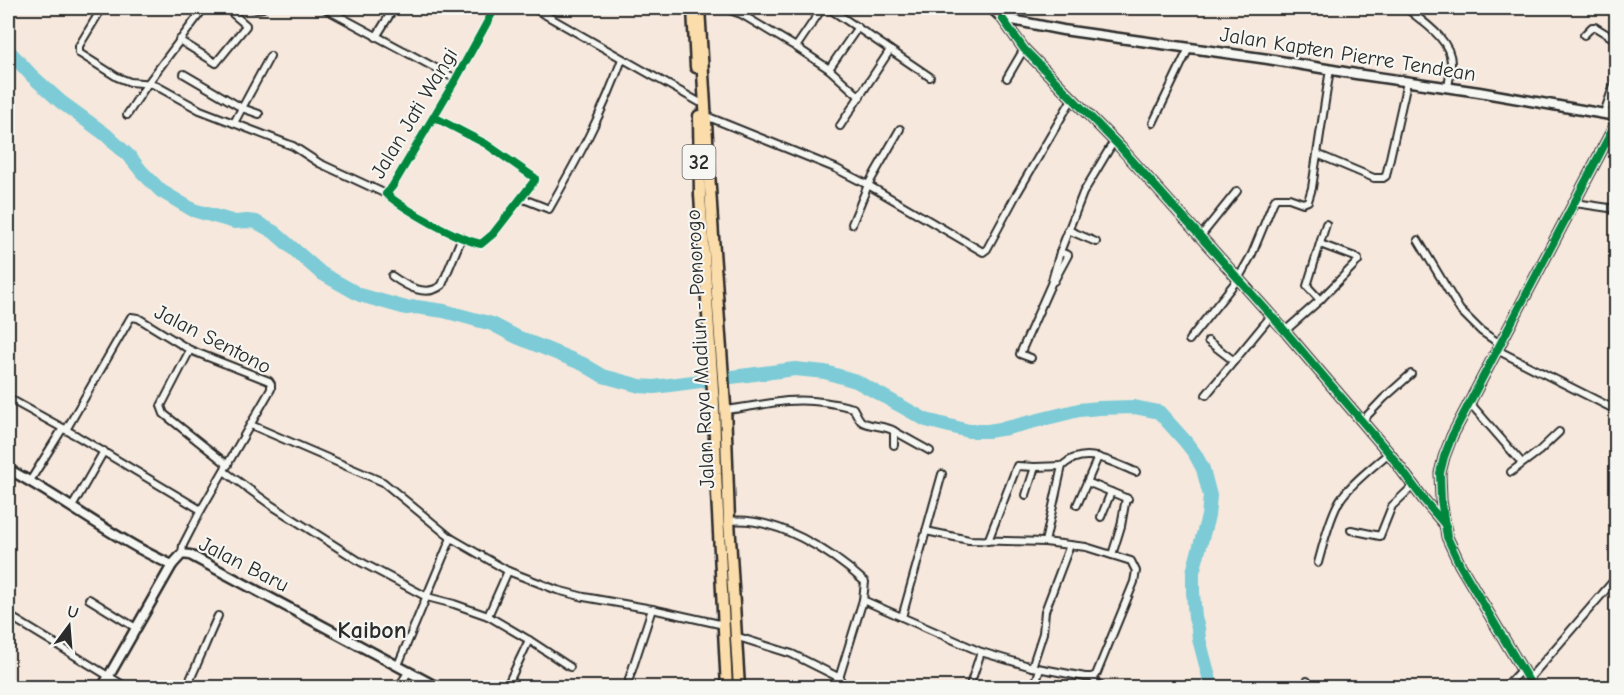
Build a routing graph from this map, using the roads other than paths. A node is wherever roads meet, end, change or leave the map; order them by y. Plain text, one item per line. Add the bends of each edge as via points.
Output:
1 (102, 8) edge
2 (204, 8) edge
3 (226, 8) edge
4 (253, 8) edge
5 (263, 8) edge
6 (324, 8) edge
7 (394, 8) edge
8 (495, 8) edge
9 (532, 8) edge
10 (693, 8) edge
11 (699, 8) edge
12 (723, 8) edge
13 (991, 8) edge
14 (1406, 8) edge
15 (1002, 18) junction
16 (858, 27) junction
17 (1584, 35) dead end
18 (376, 37) junction
19 (179, 40) junction
20 (1617, 40) edge
21 (796, 47) junction
22 (1189, 48) junction
23 (1024, 49) junction
24 (890, 50) junction
25 (270, 57) dead end
26 (622, 59) junction
27 (829, 69) junction
28 (1330, 69) junction
29 (184, 74) dead end
30 (930, 77) dead end
31 (1007, 78) dead end
32 (1617, 78) edge
33 (456, 79) junction
34 (148, 82) junction
35 (1407, 82) junction
36 (1448, 88) junction
37 (860, 97) junction
38 (1072, 99) junction
39 (699, 102) junction
40 (242, 108) junction
41 (1604, 113) junction
42 (260, 114) dead end
43 (127, 115) dead end
44 (706, 116) junction
45 (1617, 116) edge
46 (434, 117) junction
47 (234, 123) junction
48 (1153, 123) dead end
49 (1617, 123) edge
50 (840, 126) dead end
51 (900, 129) dead end
52 (1114, 141) junction
53 (1317, 154) junction
54 (868, 185) junction
55 (1237, 191) dead end
56 (386, 194) junction
57 (521, 198) junction
58 (1575, 203) junction
59 (1617, 209) edge
60 (852, 224) dead end
61 (1326, 224) dead end
62 (1068, 231) junction
63 (462, 237) junction
64 (708, 237) junction
65 (1200, 237) junction
66 (1418, 240) dead end
67 (1096, 242) dead end
68 (1320, 244) junction
69 (392, 276) dead end
70 (1238, 279) junction
71 (1320, 300) junction
72 (1271, 316) junction
73 (1285, 331) junction
74 (1188, 340) dead end
75 (1208, 341) dead end
76 (1498, 347) junction
77 (190, 350) junction
78 (1030, 358) dead end
79 (1234, 361) junction
80 (1412, 374) dead end
81 (1206, 395) dead end
82 (8, 398) edge
83 (1469, 402) junction
84 (727, 408) junction
85 (1617, 410) edge
86 (1361, 422) junction
87 (251, 425) junction
88 (65, 429) junction
89 (894, 431) junction
90 (1559, 432) dead end
91 (894, 445) dead end
92 (930, 451) dead end
93 (104, 452) junction
94 (1389, 453) junction
95 (1098, 457) junction
96 (1522, 463) junction
97 (1062, 466) junction
98 (1035, 467) junction
99 (226, 468) junction
100 (8, 469) edge
101 (728, 472) junction
102 (1136, 472) dead end
103 (1511, 472) dead end
104 (716, 474) junction
105 (942, 474) dead end
106 (30, 482) junction
107 (1087, 482) junction
108 (1413, 486) junction
109 (1111, 492) junction
110 (1026, 495) dead end
111 (1077, 505) dead end
112 (72, 507) junction
113 (201, 510) junction
114 (1101, 517) dead end
115 (729, 521) junction
116 (1446, 526) junction
117 (1351, 530) dead end
118 (926, 531) junction
119 (451, 538) junction
120 (988, 541) junction
121 (1045, 542) junction
122 (1070, 545) junction
123 (182, 554) junction
124 (1112, 555) junction
125 (1318, 563) dead end
126 (172, 565) junction
127 (508, 571) junction
128 (1617, 578) edge
129 (427, 597) junction
130 (89, 599) dead end
131 (863, 600) junction
132 (652, 609) junction
133 (8, 615) edge
134 (218, 616) dead end
135 (488, 616) junction
136 (902, 617) junction
137 (136, 628) junction
138 (724, 629) junction
139 (736, 636) junction
140 (529, 640) junction
141 (981, 652) junction
142 (398, 665) junction
143 (1032, 667) junction
144 (570, 668) dead end
145 (1040, 669) junction
146 (1522, 669) junction
147 (409, 671) junction
148 (108, 676) junction
149 (1092, 677) junction
150 (840, 678) junction
151 (629, 679) dead end
152 (1530, 684) edge
153 (102, 687) edge
154 (128, 687) edge
155 (186, 687) edge
156 (398, 687) edge
157 (439, 687) edge
158 (506, 687) edge
159 (727, 687) edge
160 (739, 687) edge
161 (836, 687) edge
162 (969, 687) edge
163 (1034, 687) edge
164 (1104, 687) edge
165 (1504, 687) edge

1 - 34 street via 79,46 79,53 117,77
2 - 19 street
3 - 19 street via 246,26 216,63
4 - 5 street
6 - 18 street
7 - 18 street
8 - 33 street, Jalan Jati Wangi
9 - 26 street
10 - 39 highway, Jalan Raya Madiun - Ponorogo / 32
11 - 44 highway, Jalan Raya Madiun - Ponorogo / 32
12 - 21 street via 741,14
13 - 15 street
14 - 36 street via 1440,37 1446,48 1451,63
15 - 22 street, Jalan Kapten Pierre Tendean
15 - 23 street
16 - 21 street via 836,11 821,10
16 - 24 street
16 - 27 street
17 - 20 street via 1595,27
18 - 33 street
19 - 34 street
21 - 27 street
22 - 28 street, Jalan Kapten Pierre Tendean
22 - 48 street
23 - 31 street
23 - 38 street
24 - 30 street
24 - 37 street
25 - 40 street
26 - 39 street
26 - 57 street via 579,158 549,209
27 - 37 street
28 - 35 street, Jalan Kapten Pierre Tendean
28 - 53 street
29 - 40 street
32 - 41 street
33 - 46 street, Jalan Jati Wangi
34 - 43 street
34 - 47 street
35 - 36 street, Jalan Kapten Pierre Tendean
35 - 53 street via 1383,178 1374,178
36 - 41 street, Jalan Kapten Pierre Tendean
37 - 50 street
38 - 52 street
38 - 54 street via 984,252
39 - 64 highway, Jalan Raya Madiun - Ponorogo / 32 via 700,195
40 - 42 street
40 - 47 street
41 - 45 street, Jalan Kapten Pierre Tendean
44 - 54 street
44 - 64 highway, Jalan Raya Madiun - Ponorogo / 32
46 - 56 street, Jalan Jati Wangi
46 - 57 street, Jalan Jati Wangi via 486,144 534,177
47 - 56 street via 293,146 319,163
49 - 58 street
51 - 54 street
52 - 62 street via 1083,193
52 - 65 street
53 - 70 street via 1308,201 1276,198
54 - 60 street
55 - 65 street
56 - 63 street, Jalan Jati Wangi
57 - 63 street, Jalan Jati Wangi via 484,243
58 - 59 street
58 - 76 street
61 - 68 street
62 - 67 street
62 - 78 street via 1060,252 1068,255 1020,354
63 - 69 street via 442,285 436,290 417,290
64 - 84 highway, Jalan Raya Madiun - Ponorogo / 32 via 713,315
65 - 70 street
66 - 76 street via 1460,310
68 - 71 street via 1307,286
68 - 71 street via 1358,259
70 - 72 street
70 - 74 street
71 - 73 street
72 - 73 street
72 - 79 street
73 - 86 street
75 - 79 street
76 - 83 street
76 - 85 street
77 - 87 street, Jalan Sentono via 269,381 271,389
77 - 88 street, Jalan Sentono via 131,317
77 - 99 street via 161,406 164,414
79 - 81 street
80 - 86 street
82 - 88 street
83 - 96 street
83 - 116 street via 1440,473
84 - 89 street via 786,401 831,402 853,408 868,424
84 - 101 highway, Jalan Raya Madiun - Ponorogo / 32
84 - 104 highway, Jalan Raya Madiun - Ponorogo / 32
86 - 94 street
87 - 99 street, Jalan Sentono
87 - 119 street via 383,482
88 - 93 street
88 - 106 street
89 - 91 street
89 - 92 street
90 - 96 street
93 - 112 street
93 - 113 street
94 - 108 street
94 - 125 street via 1341,498
95 - 97 street via 1070,459
95 - 102 street
95 - 107 street
96 - 103 street
97 - 98 street
97 - 121 street
98 - 110 street
98 - 120 street via 1017,466
99 - 113 street, Jalan Sentono
99 - 129 street via 271,505 359,561
100 - 106 street, Jalan Baru
101 - 104 highway
101 - 115 highway, Jalan Raya Madiun - Ponorogo / 32
104 - 138 highway, Jalan Raya Madiun - Ponorogo / 32
105 - 118 street
106 - 112 street, Jalan Baru
107 - 109 street
107 - 111 street
108 - 116 street
108 - 117 street via 1392,506 1380,536
109 - 114 street
109 - 124 street via 1127,498
112 - 126 street, Jalan Baru
113 - 123 street, Jalan Sentono
115 - 131 street via 742,520 783,530 824,552 865,582
115 - 139 highway, Jalan Raya Madiun - Ponorogo / 32
116 - 146 street via 1460,565
118 - 120 street
118 - 136 street
119 - 127 street
119 - 129 street
120 - 121 street
121 - 122 street
122 - 124 street
122 - 143 street via 1045,611 1043,633
123 - 126 street, Jalan Baru
123 - 142 street, Jalan Baru via 197,558
124 - 149 street via 1131,561 1136,571
126 - 137 street
127 - 132 street via 556,590
127 - 135 street
128 - 152 street
129 - 135 street
129 - 142 street
130 - 137 street
131 - 136 street
131 - 150 street
132 - 138 street
132 - 151 street
133 - 148 street
134 - 155 street
135 - 140 street
136 - 141 street
137 - 148 street
138 - 139 street
138 - 159 highway, Jalan Raya Madiun - Ponorogo / 32
139 - 150 street via 792,654
139 - 160 highway, Jalan Raya Madiun - Ponorogo / 32
140 - 144 street
140 - 158 street
141 - 143 street
141 - 162 street
142 - 147 street, Jalan Baru
143 - 145 street
145 - 149 street
145 - 163 street
146 - 152 street
146 - 165 street
147 - 156 street
147 - 157 street, Jalan Baru
148 - 153 street
148 - 154 street
149 - 164 street
150 - 161 street

